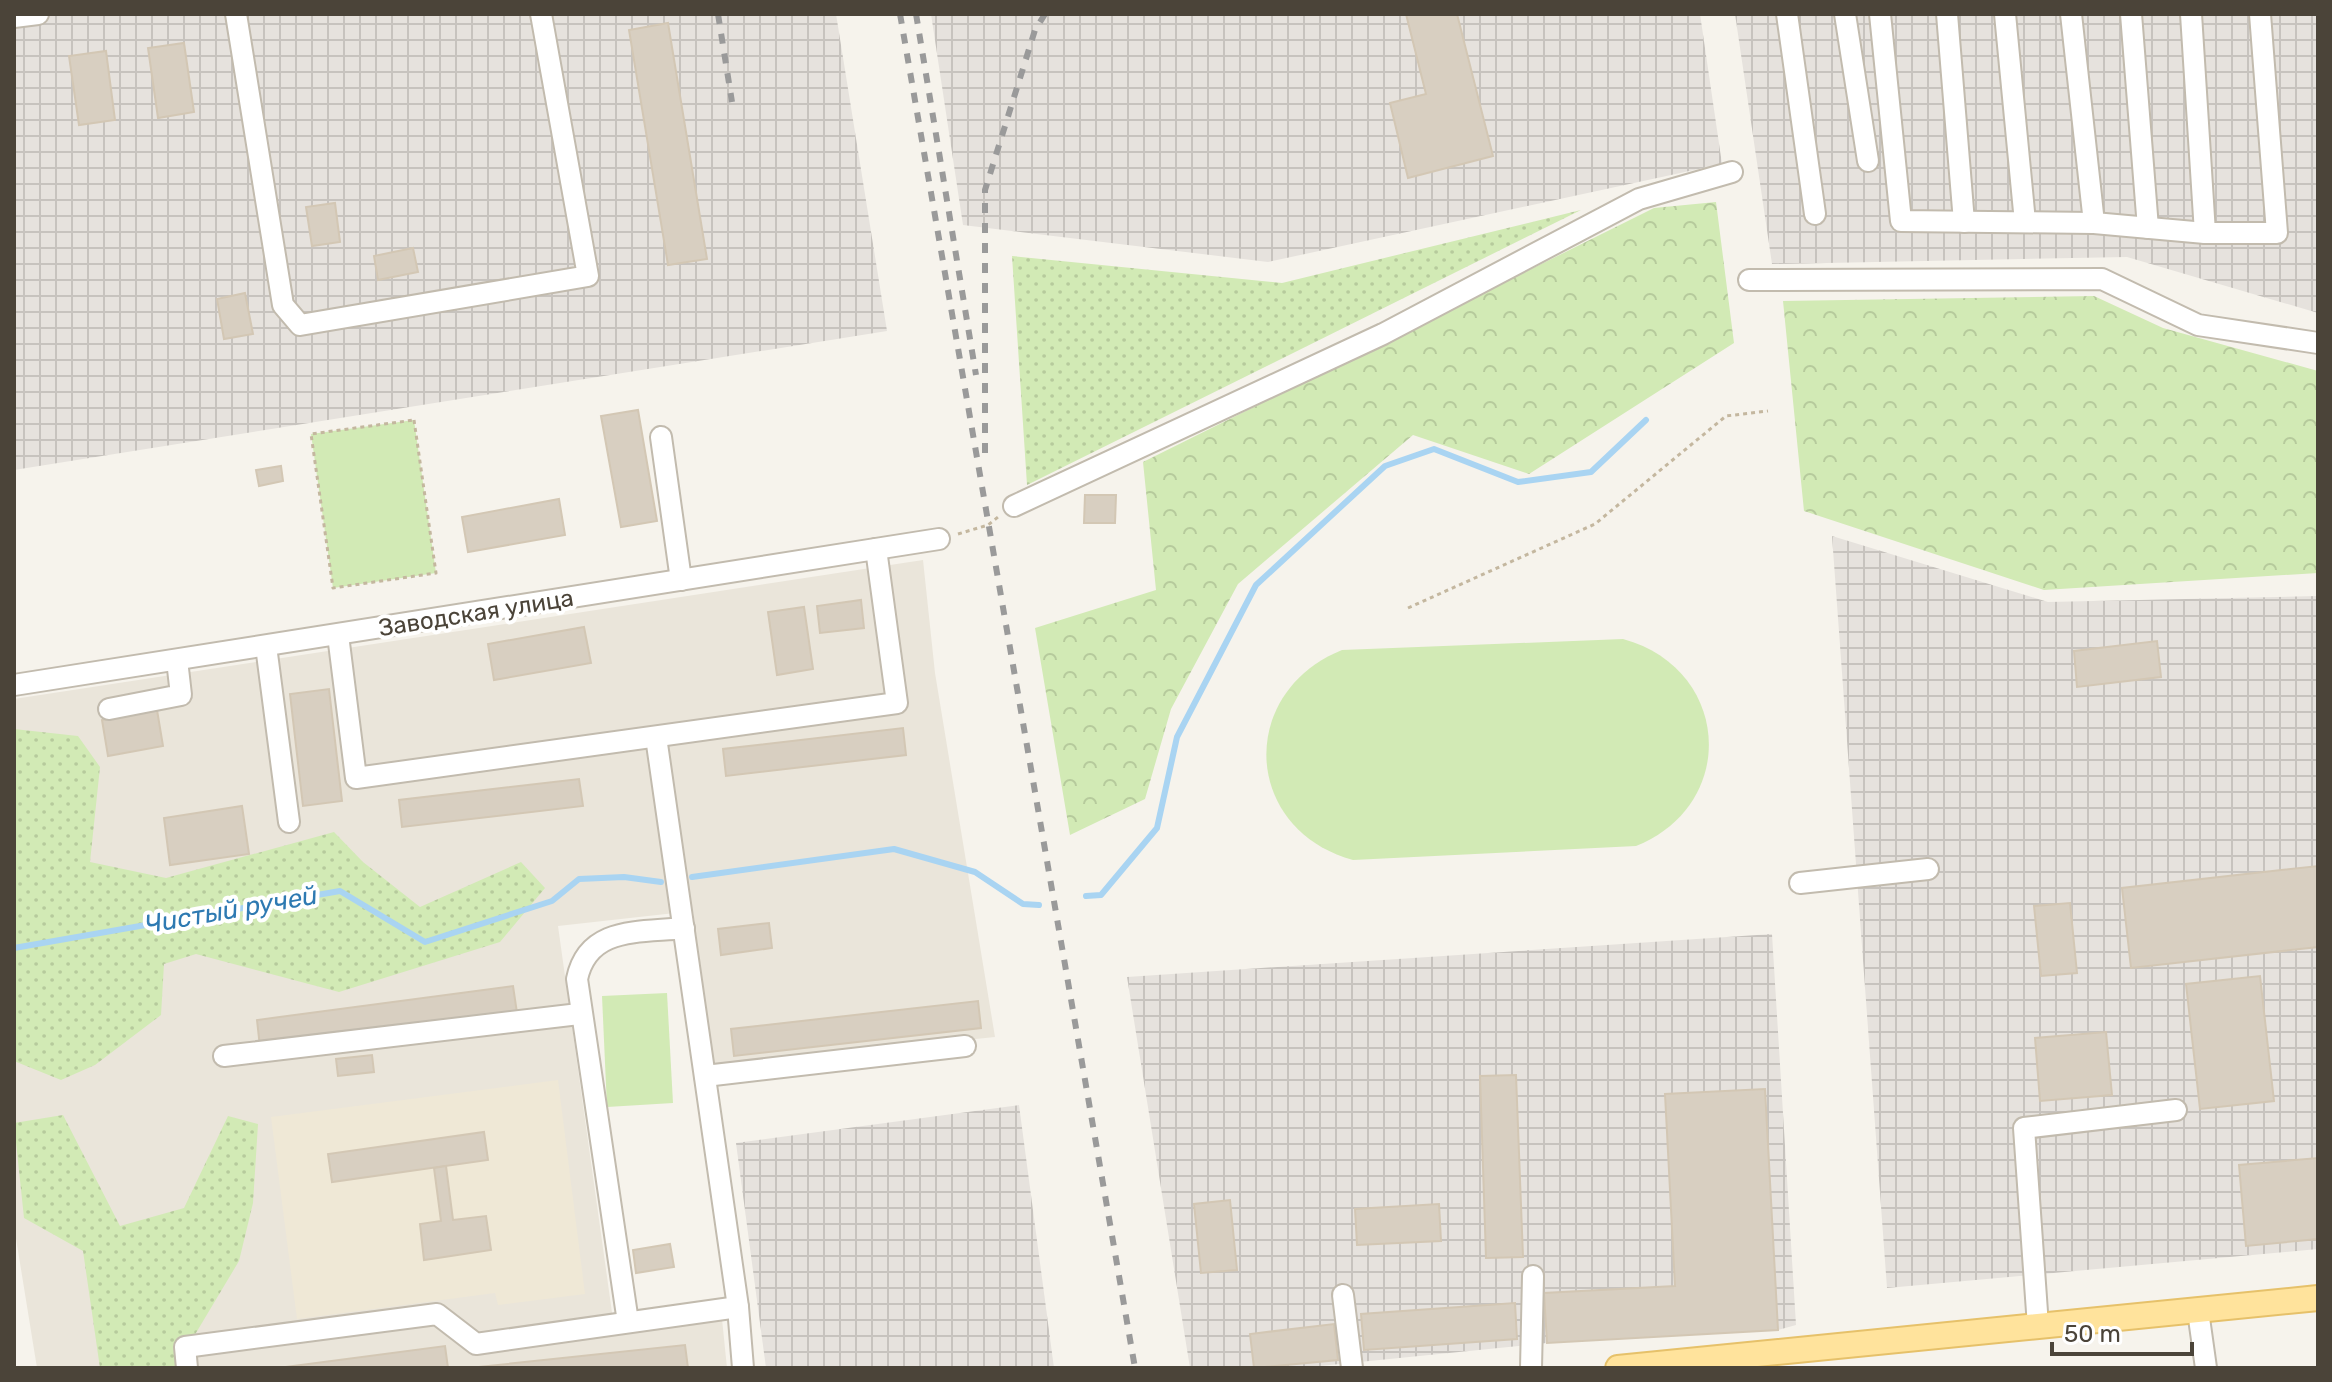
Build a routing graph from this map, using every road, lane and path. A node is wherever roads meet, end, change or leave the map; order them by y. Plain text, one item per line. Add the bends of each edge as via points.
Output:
1 (38, 14) edge
2 (236, 14) edge
3 (541, 14) edge
4 (1787, 14) edge
5 (1845, 14) edge
6 (1880, 14) edge
7 (1947, 14) edge
8 (2005, 14) edge
9 (2071, 14) edge
10 (2131, 14) edge
11 (2191, 14) edge
12 (2260, 14) edge
13 (14, 17) edge
14 (1868, 161) dead end
15 (1732, 172) dead end
16 (1815, 214) dead end
17 (1964, 222) junction
18 (2025, 222) junction
19 (2094, 223) junction
20 (2148, 228) junction
21 (2205, 233) junction
22 (1749, 280) dead end
23 (2318, 343) edge
24 (1768, 411) dead end
25 (661, 437) dead end
26 (1014, 506) joint
27 (939, 539) joint
28 (876, 549) junction
29 (681, 580) junction
30 (333, 588) joint
31 (1408, 608) dead end
32 (338, 635) junction
33 (266, 646) junction
34 (177, 660) junction
35 (14, 685) edge
36 (109, 709) dead end
37 (656, 737) junction
38 (289, 822) dead end
39 (1928, 869) dead end
40 (1800, 883) dead end
41 (684, 928) junction
42 (579, 1014) junction
43 (965, 1046) dead end
44 (224, 1056) dead end
45 (705, 1076) junction
46 (2176, 1110) dead end
47 (1533, 1276) dead end
48 (1343, 1295) dead end
49 (2318, 1298) edge
50 (738, 1307) junction
51 (2198, 1311) junction
52 (628, 1322) junction
53 (2038, 1326) junction
54 (1686, 1364) edge
55 (187, 1368) edge
56 (743, 1368) edge
57 (1352, 1368) edge
58 (1531, 1368) edge
59 (1618, 1368) edge
60 (2206, 1368) edge

1 - 13 street
2 - 3 street via 283,305 300,325 588,276
4 - 16 street
5 - 14 street
6 - 17 street via 1901,221
7 - 17 street
8 - 18 street
9 - 19 street
10 - 20 street
11 - 21 street
12 - 21 street via 2277,233
15 - 26 street via 1639,199 1383,334
17 - 18 street
18 - 19 street
19 - 20 street
20 - 21 street
22 - 23 street via 2102,279 2198,325
24 - 31 path via 1726,416 1595,524
25 - 29 street
26 - 27 path via 988,525
27 - 28 street, Заводская улица
28 - 29 street, Заводская улица
28 - 37 street via 897,703
29 - 32 street, Заводская улица
30 - 30 path via 311,434 414,420 436,573
32 - 33 street, Заводская улица
32 - 37 street via 356,778
33 - 34 street, Заводская улица
33 - 38 street
34 - 35 street, Заводская улица
34 - 36 street via 181,695
37 - 41 street
39 - 40 street
41 - 42 street via 597,942 581,957
41 - 45 street
42 - 44 street
42 - 52 street
43 - 45 street
45 - 50 street
46 - 53 street via 2024,1128
47 - 58 street
48 - 57 street
49 - 51 main road
50 - 52 street
50 - 56 street
51 - 53 main road
51 - 60 street
52 - 55 street via 476,1344 437,1314 185,1347
53 - 54 main road
54 - 59 main road

